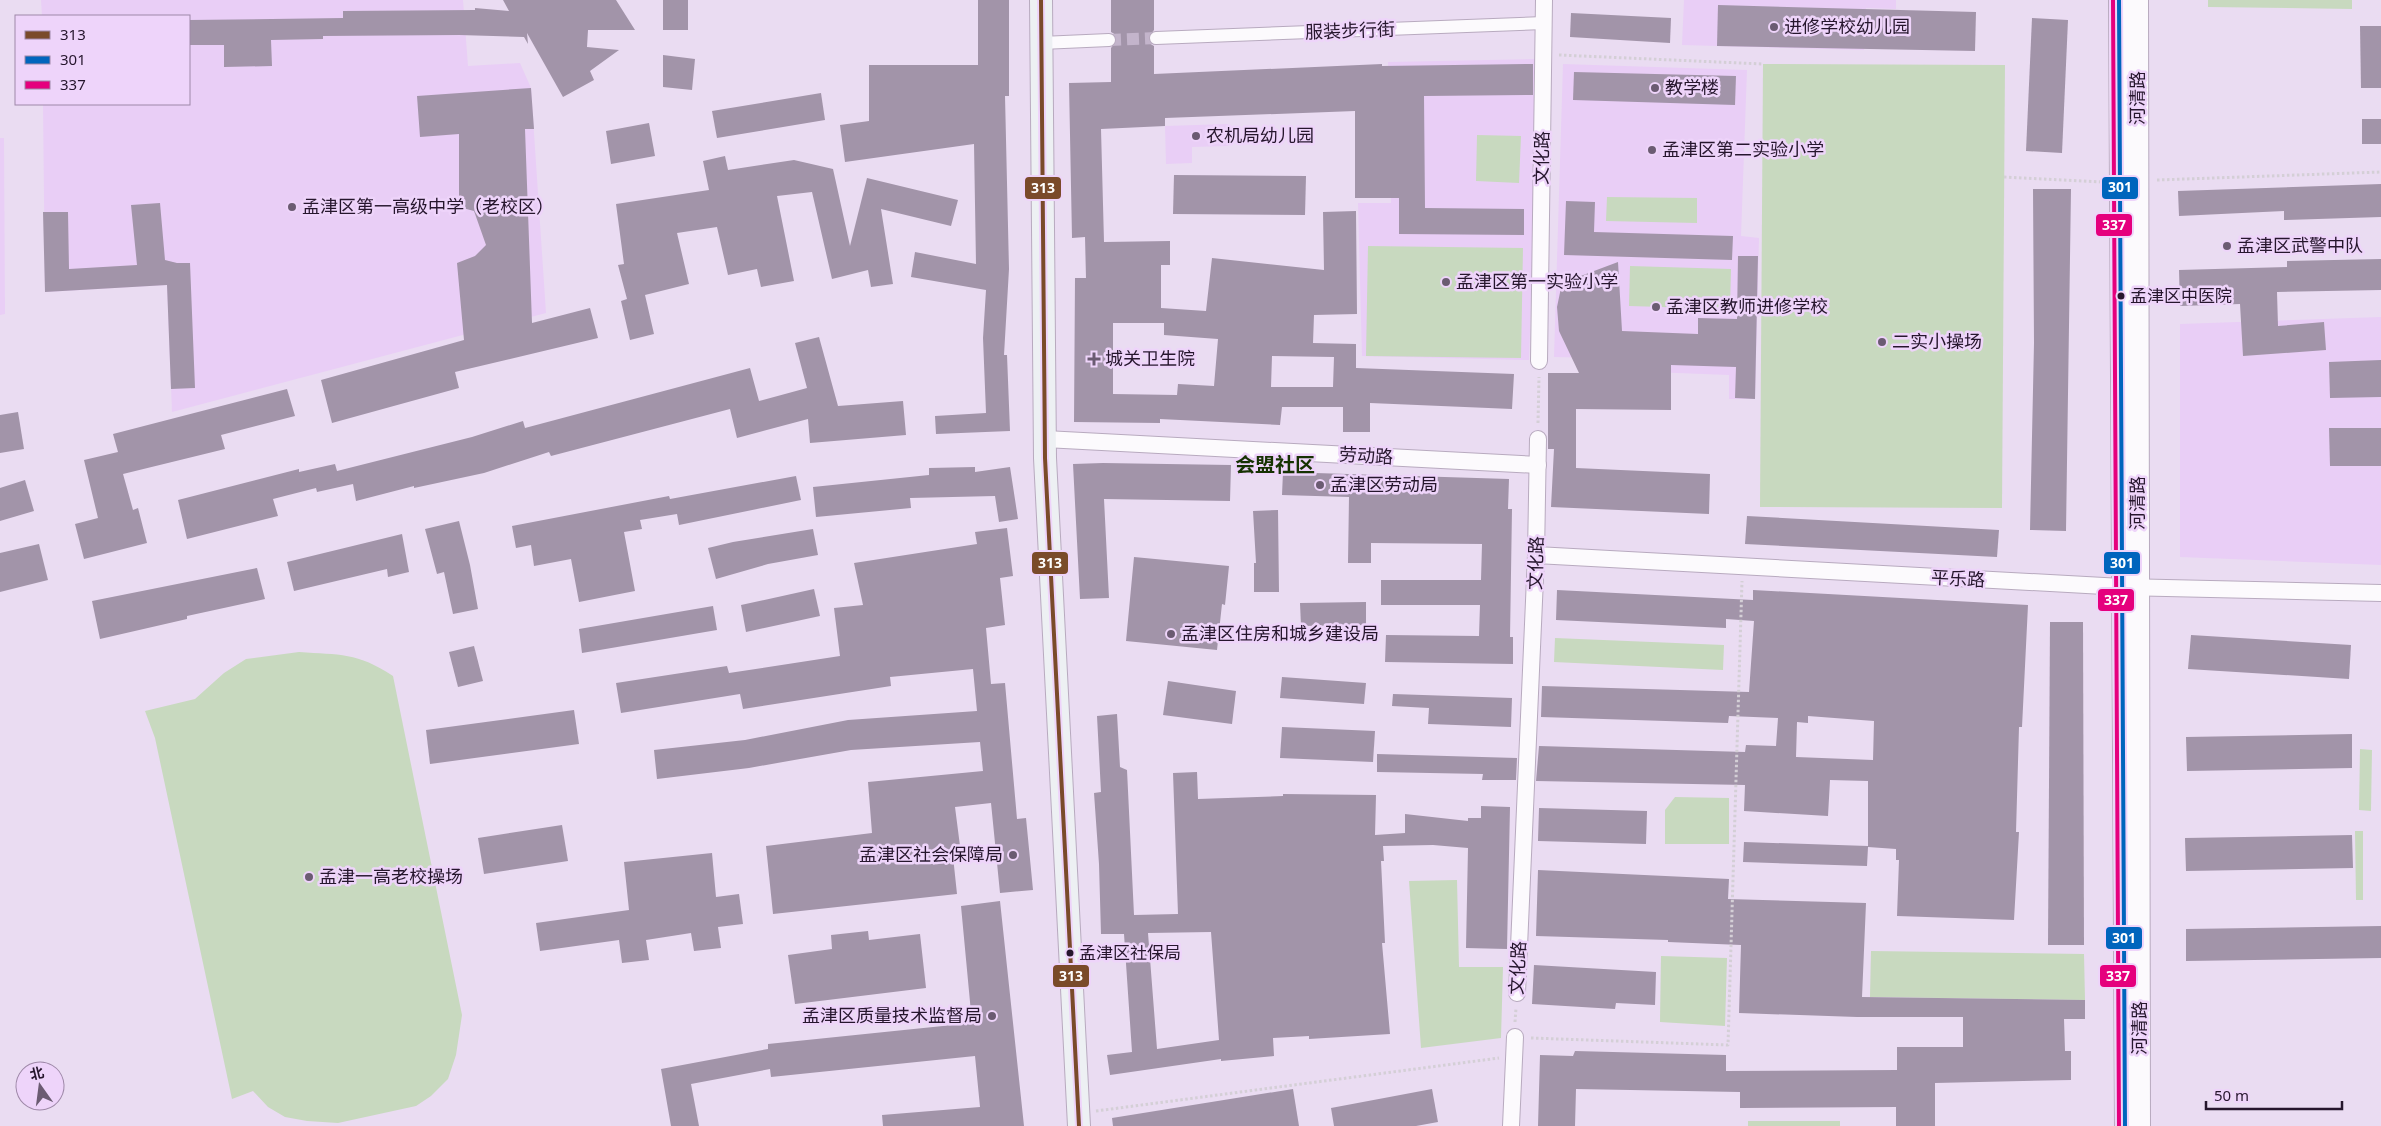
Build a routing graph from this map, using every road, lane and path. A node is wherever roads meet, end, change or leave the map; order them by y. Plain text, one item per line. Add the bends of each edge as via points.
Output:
1 (1041, 0) edge
2 (1054, 0) edge
3 (1544, 0) edge
4 (2119, 0) edge
5 (2138, 0) edge
6 (1544, 23) junction
7 (1156, 38) tunnel mouth
8 (1109, 40) tunnel mouth
9 (1042, 43) junction
10 (1544, 55) junction
11 (1763, 64) dead end
12 (2381, 172) edge
13 (2004, 177) dead end
14 (2129, 181) junction
15 (1539, 361) joint
16 (1051, 439) junction
17 (1538, 439) joint
18 (1538, 465) junction
19 (1536, 555) junction
20 (1743, 567) junction
21 (2130, 588) junction
22 (2381, 593) edge
23 (1516, 993) joint
24 (1514, 1037) junction
25 (1514, 1056) junction
26 (1087, 1121) edge
27 (1511, 1126) edge
28 (2125, 1126) edge
29 (2140, 1126) edge

1 - 9 main road
2 - 16 main road
3 - 6 street, 文化路
4 - 14 street, 河清路
5 - 14 street, 河清路
6 - 7 street, 服装步行街
6 - 10 street, 文化路
8 - 9 street
9 - 16 main road
10 - 11 path
10 - 15 street, 文化路
12 - 14 path
13 - 14 path
14 - 21 street, 河清路
15 - 17 path
16 - 18 street, 劳动路
16 - 26 main road
17 - 18 street, 文化路
18 - 19 street, 文化路
19 - 20 street, 平乐路
19 - 23 street, 文化路
20 - 21 street, 平乐路
20 - 24 path via 1728,1045
21 - 22 street, 平乐路
21 - 28 street, 河清路
21 - 29 street, 河清路
23 - 24 path, 文化路
24 - 25 street
25 - 26 path
25 - 27 street

